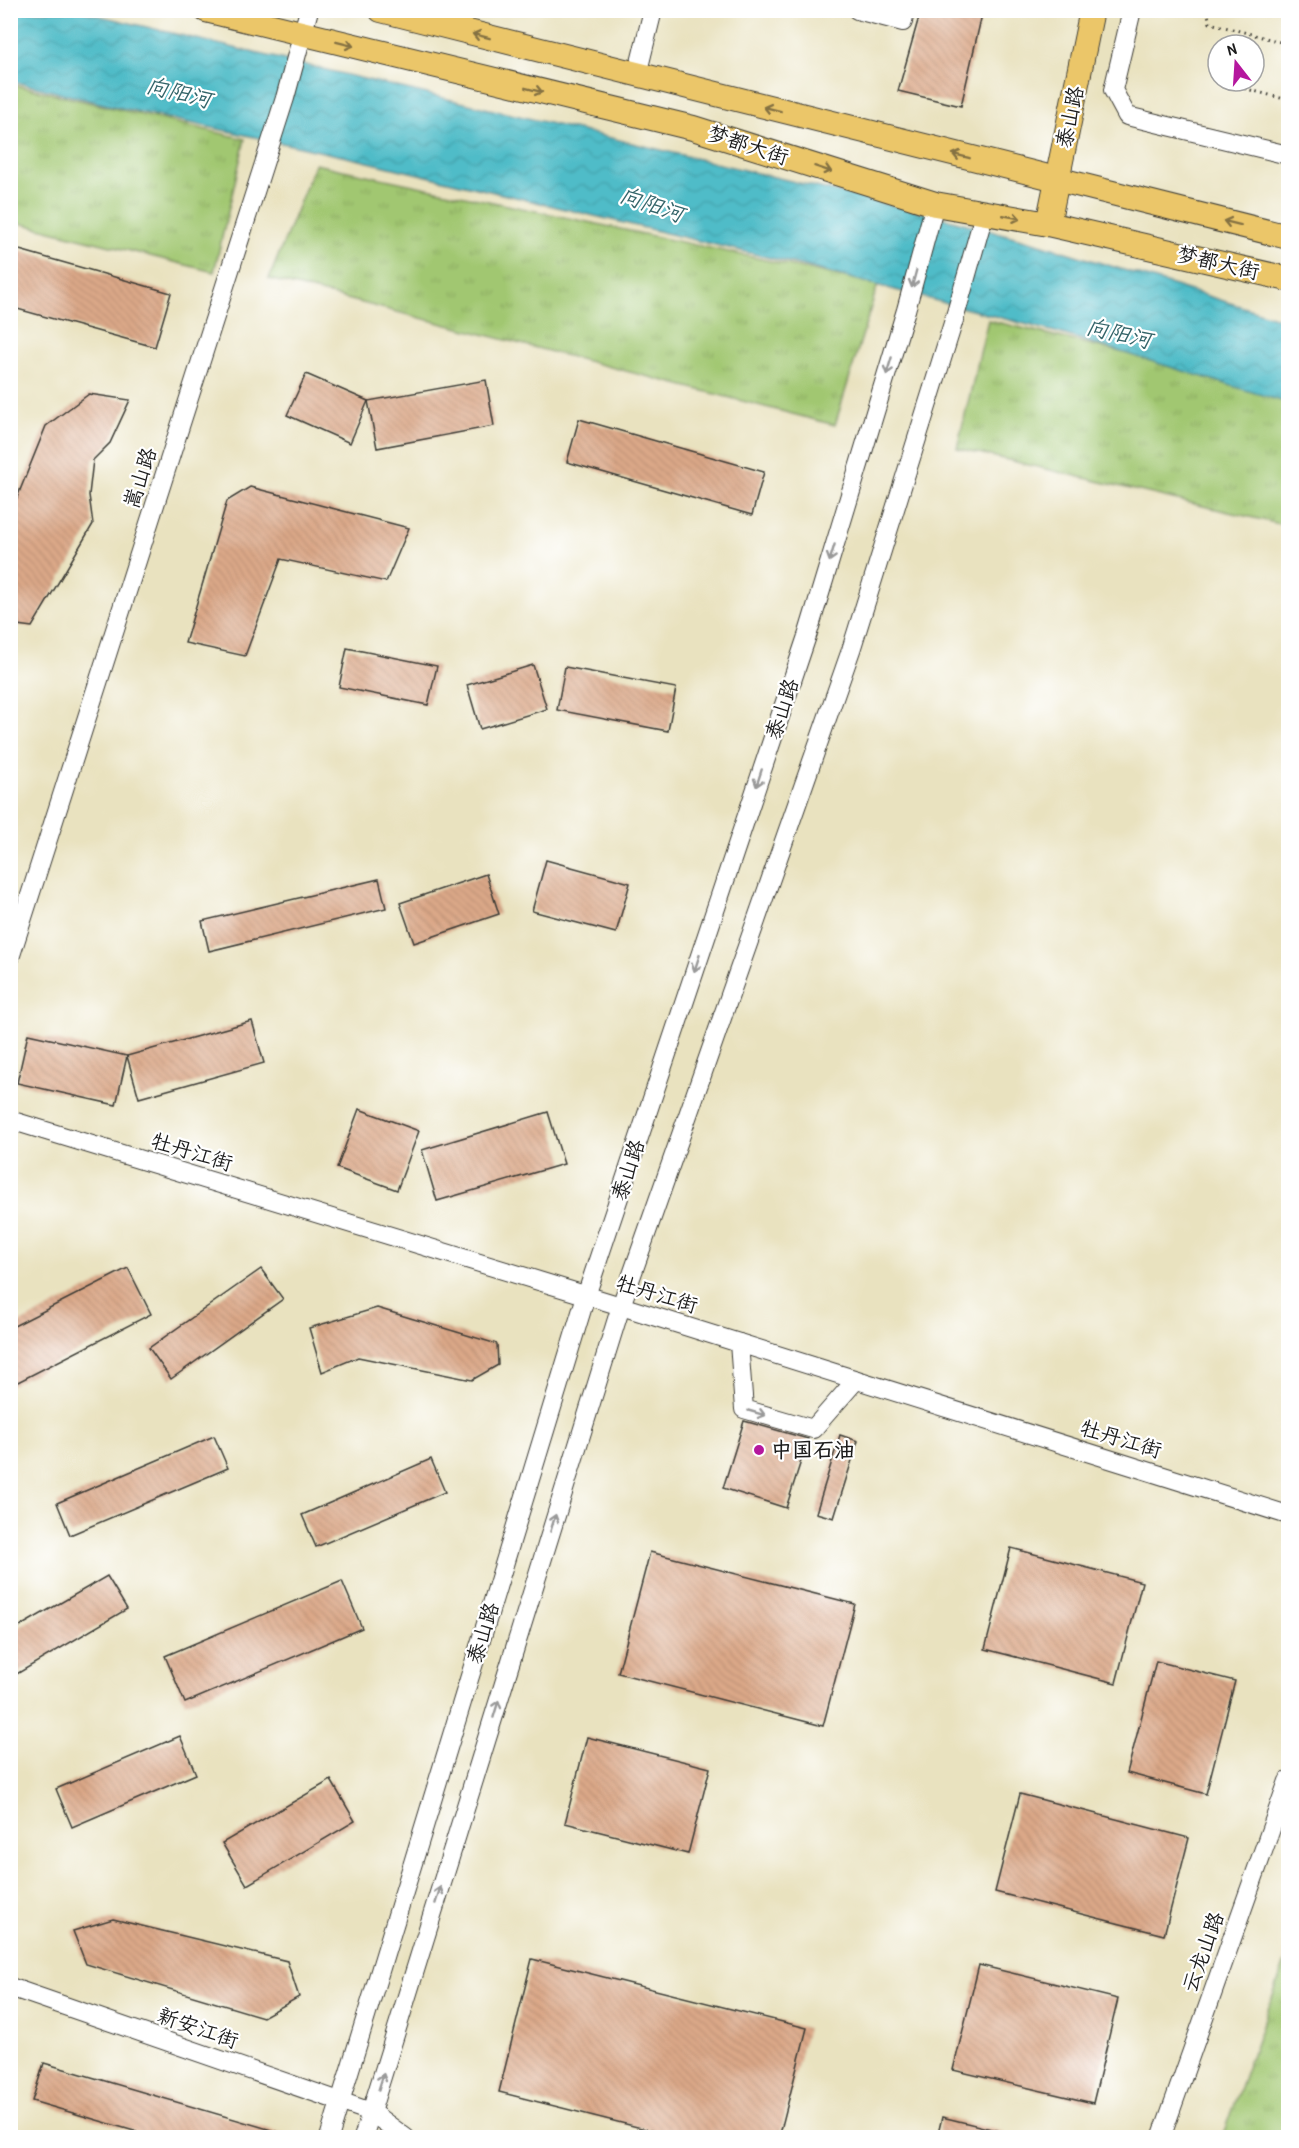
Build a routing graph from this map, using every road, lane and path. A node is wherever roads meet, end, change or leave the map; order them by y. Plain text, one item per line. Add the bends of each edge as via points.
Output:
1 (206, 10) edge
2 (309, 10) edge
3 (381, 10) edge
4 (653, 10) edge
5 (857, 10) edge
6 (905, 10) edge
7 (1092, 10) edge
8 (1132, 10) edge
9 (1208, 10) edge
10 (1247, 33) edge
11 (302, 34) junction
12 (1266, 38) edge
13 (1288, 44) edge
14 (637, 75) junction
15 (1262, 93) edge
16 (1288, 100) edge
17 (1288, 155) edge
18 (1057, 180) junction
19 (935, 204) junction
20 (985, 212) junction
21 (1048, 224) junction
22 (1288, 237) edge
23 (1288, 279) edge
24 (10, 958) edge
25 (10, 1120) edge
26 (586, 1296) junction
27 (621, 1306) junction
28 (739, 1343) junction
29 (856, 1380) junction
30 (1288, 1515) edge
31 (1288, 1781) edge
32 (10, 1987) edge
33 (340, 2101) junction
34 (371, 2112) junction
35 (329, 2138) edge
36 (363, 2138) edge
37 (406, 2138) edge
38 (1161, 2138) edge

1 - 11 main road, 梦都大街
2 - 11 street, 嵩山路
14 -> 3 main road, 梦都大街
4 - 14 street
5 - 6 street via 903,22
7 - 18 main road, 泰山路
8 - 17 street via 1113,90 1127,116
9 - 10 path via 1210,23
11 -> 19 main road, 梦都大街 via 693,128
11 - 24 street, 嵩山路 via 285,98
12 - 13 path
18 -> 14 main road, 梦都大街
15 - 16 path
18 - 21 main road, 泰山路
22 -> 18 main road, 梦都大街
19 - 20 main road, 梦都大街
19 -> 26 street, 泰山路 via 808,633
20 -> 21 main road, 梦都大街
20 - 27 street, 泰山路 via 851,650
21 - 23 main road, 梦都大街
25 - 26 street, 牡丹江街
26 - 27 street, 牡丹江街
26 - 33 street, 泰山路
27 - 28 street, 牡丹江街
34 -> 27 street, 泰山路
28 - 29 street, 牡丹江街
28 -> 29 street via 744,1409 813,1429
29 - 30 street, 牡丹江街
31 - 38 street, 云龙山路
32 - 33 street, 新安江街
33 - 34 street, 新安江街
33 - 35 street, 泰山路
34 - 36 street, 泰山路
34 - 37 street, 新安江街

